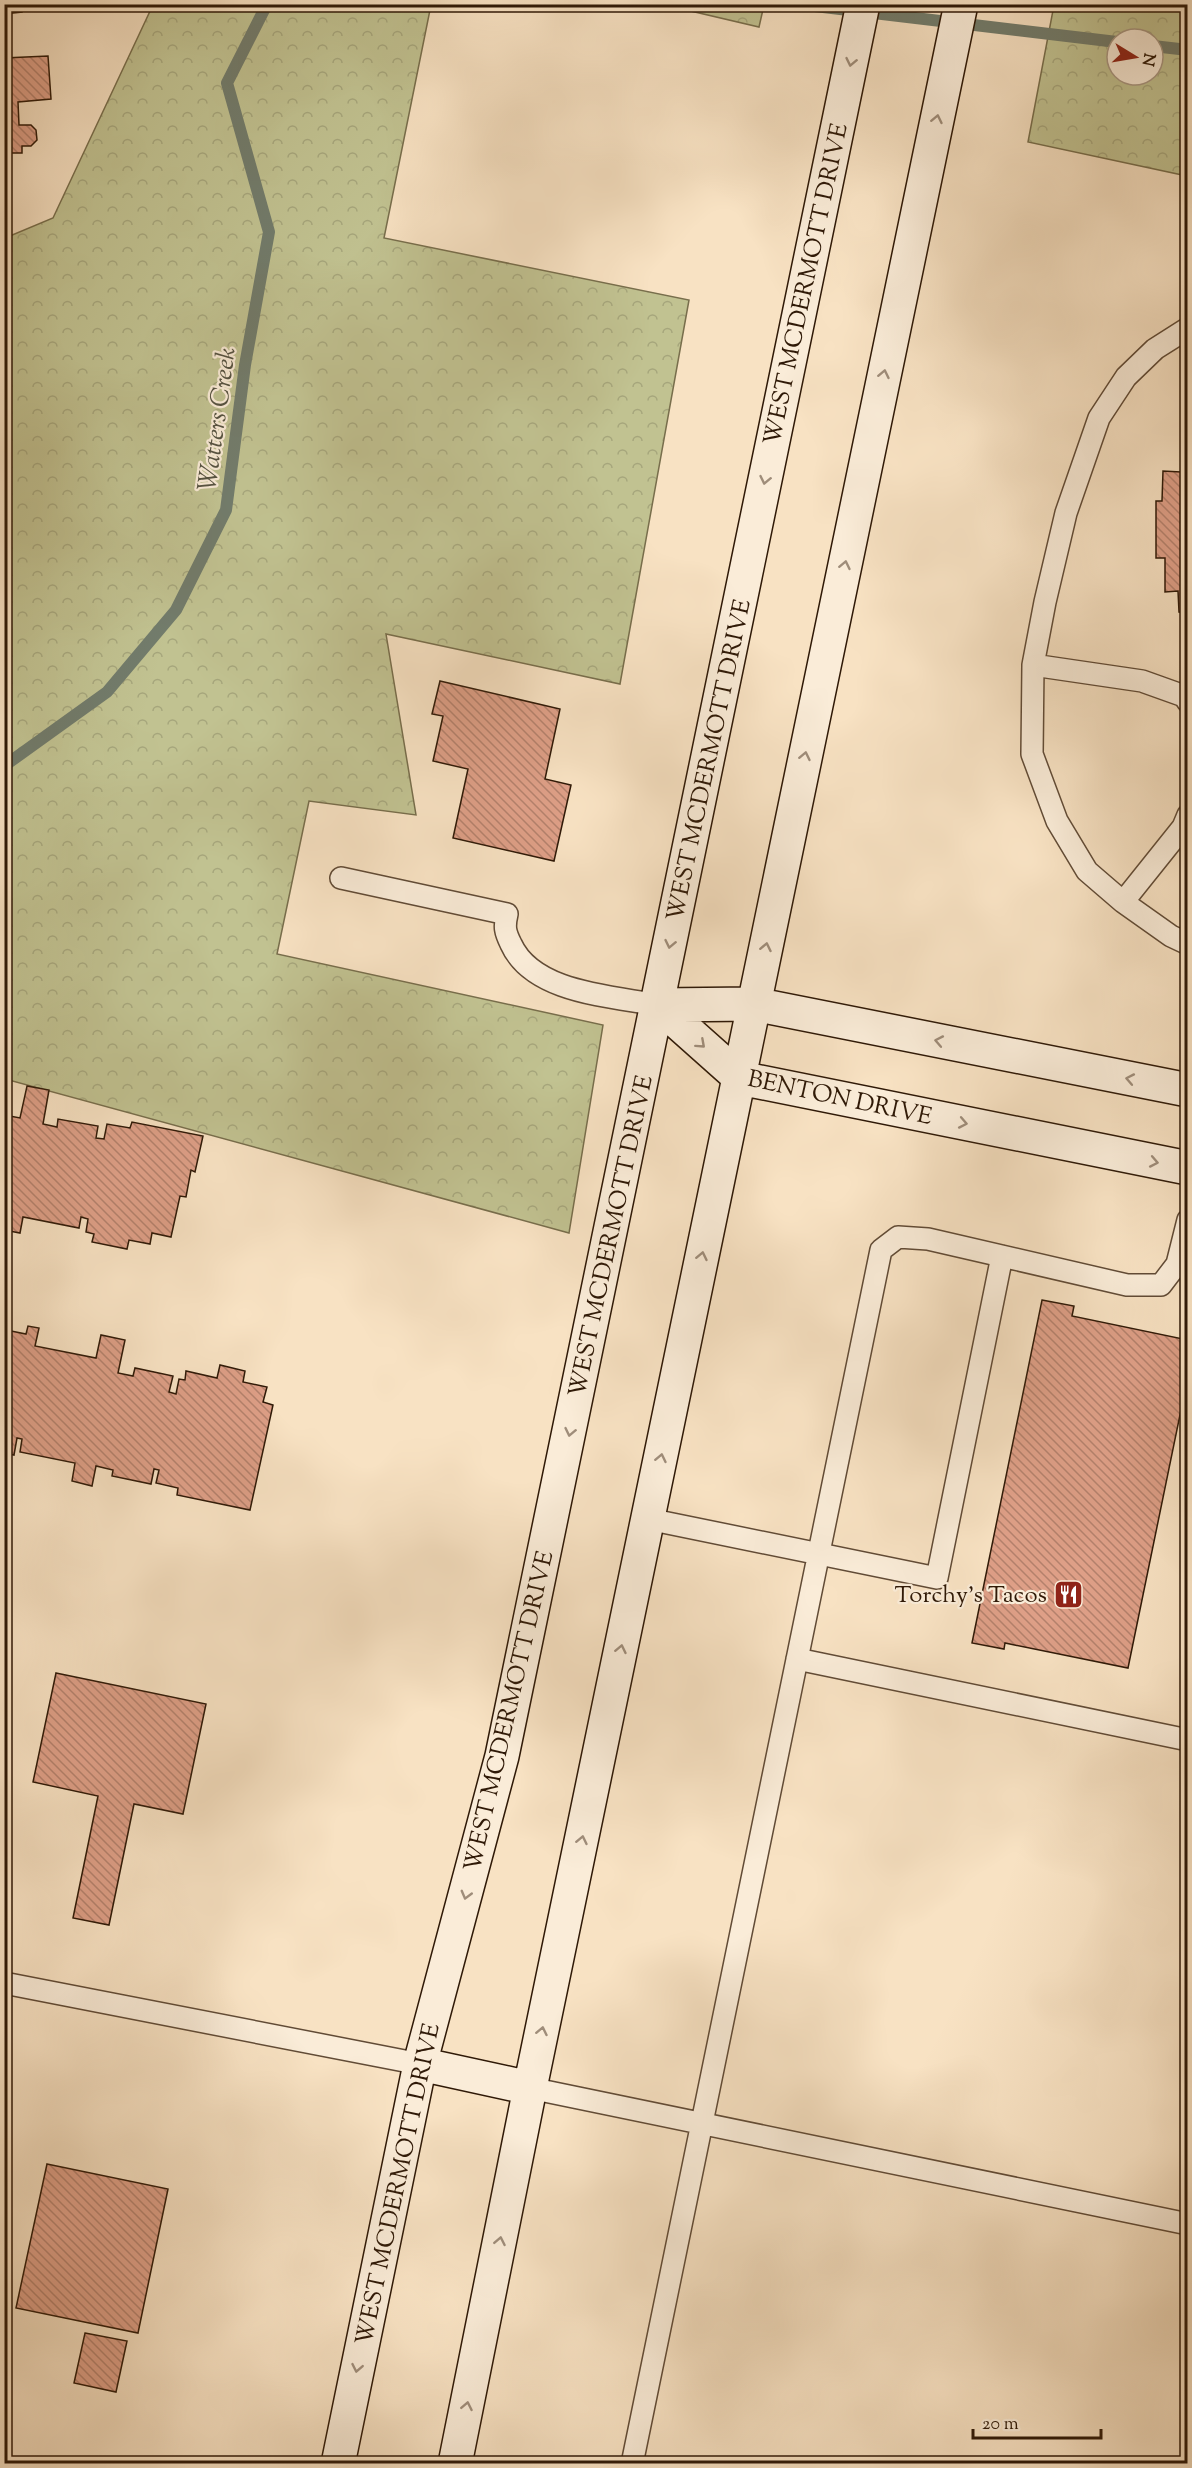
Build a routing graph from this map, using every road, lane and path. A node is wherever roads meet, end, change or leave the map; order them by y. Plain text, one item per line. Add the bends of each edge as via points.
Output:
1 (863, 4) edge
2 (961, 4) edge
3 (1188, 328) edge
4 (1033, 665) junction
5 (1188, 702) edge
6 (1188, 815) edge
7 (341, 878) dead end
8 (1123, 902) junction
9 (1188, 944) edge
10 (754, 1004) junction
11 (658, 1005) junction
12 (740, 1078) junction
13 (1188, 1090) edge
14 (1188, 1168) edge
15 (1188, 1220) edge
16 (1002, 1256) junction
17 (648, 1519) junction
18 (819, 1554) junction
19 (797, 1659) junction
20 (1188, 1740) edge
21 (4, 1983) edge
22 (420, 2064) junction
23 (530, 2088) junction
24 (701, 2124) junction
25 (1188, 2223) edge
26 (338, 2463) edge
27 (455, 2463) edge
28 (632, 2463) edge

1 -> 11 main road, WEST MCDERMOTT DRIVE
10 -> 2 main road
3 - 4 lane via 1155,349 1126,377 1099,418 1066,513
4 - 5 lane via 1142,681 1184,696
4 - 8 lane via 1032,754 1057,821 1088,871
6 - 8 lane
7 - 11 lane via 507,914 504,927 514,952 532,971 556,984
8 - 9 lane
10 - 11 main road
10 - 12 main road
13 -> 10 main road
11 -> 12 main road, BENTON DRIVE
11 -> 22 main road, WEST MCDERMOTT DRIVE via 502,1756
12 -> 14 main road, BENTON DRIVE
17 -> 12 main road
15 - 16 lane via 1178,1264 1161,1285 1127,1285
16 - 18 lane via 928,1239 898,1237 881,1250
16 - 18 lane via 937,1578
17 - 18 lane
23 -> 17 main road
18 - 19 lane
19 - 20 lane
19 - 24 lane
21 - 22 lane
22 - 23 main road
22 -> 26 main road, WEST MCDERMOTT DRIVE
23 - 24 lane
27 -> 23 main road
24 - 25 lane
24 - 28 lane

